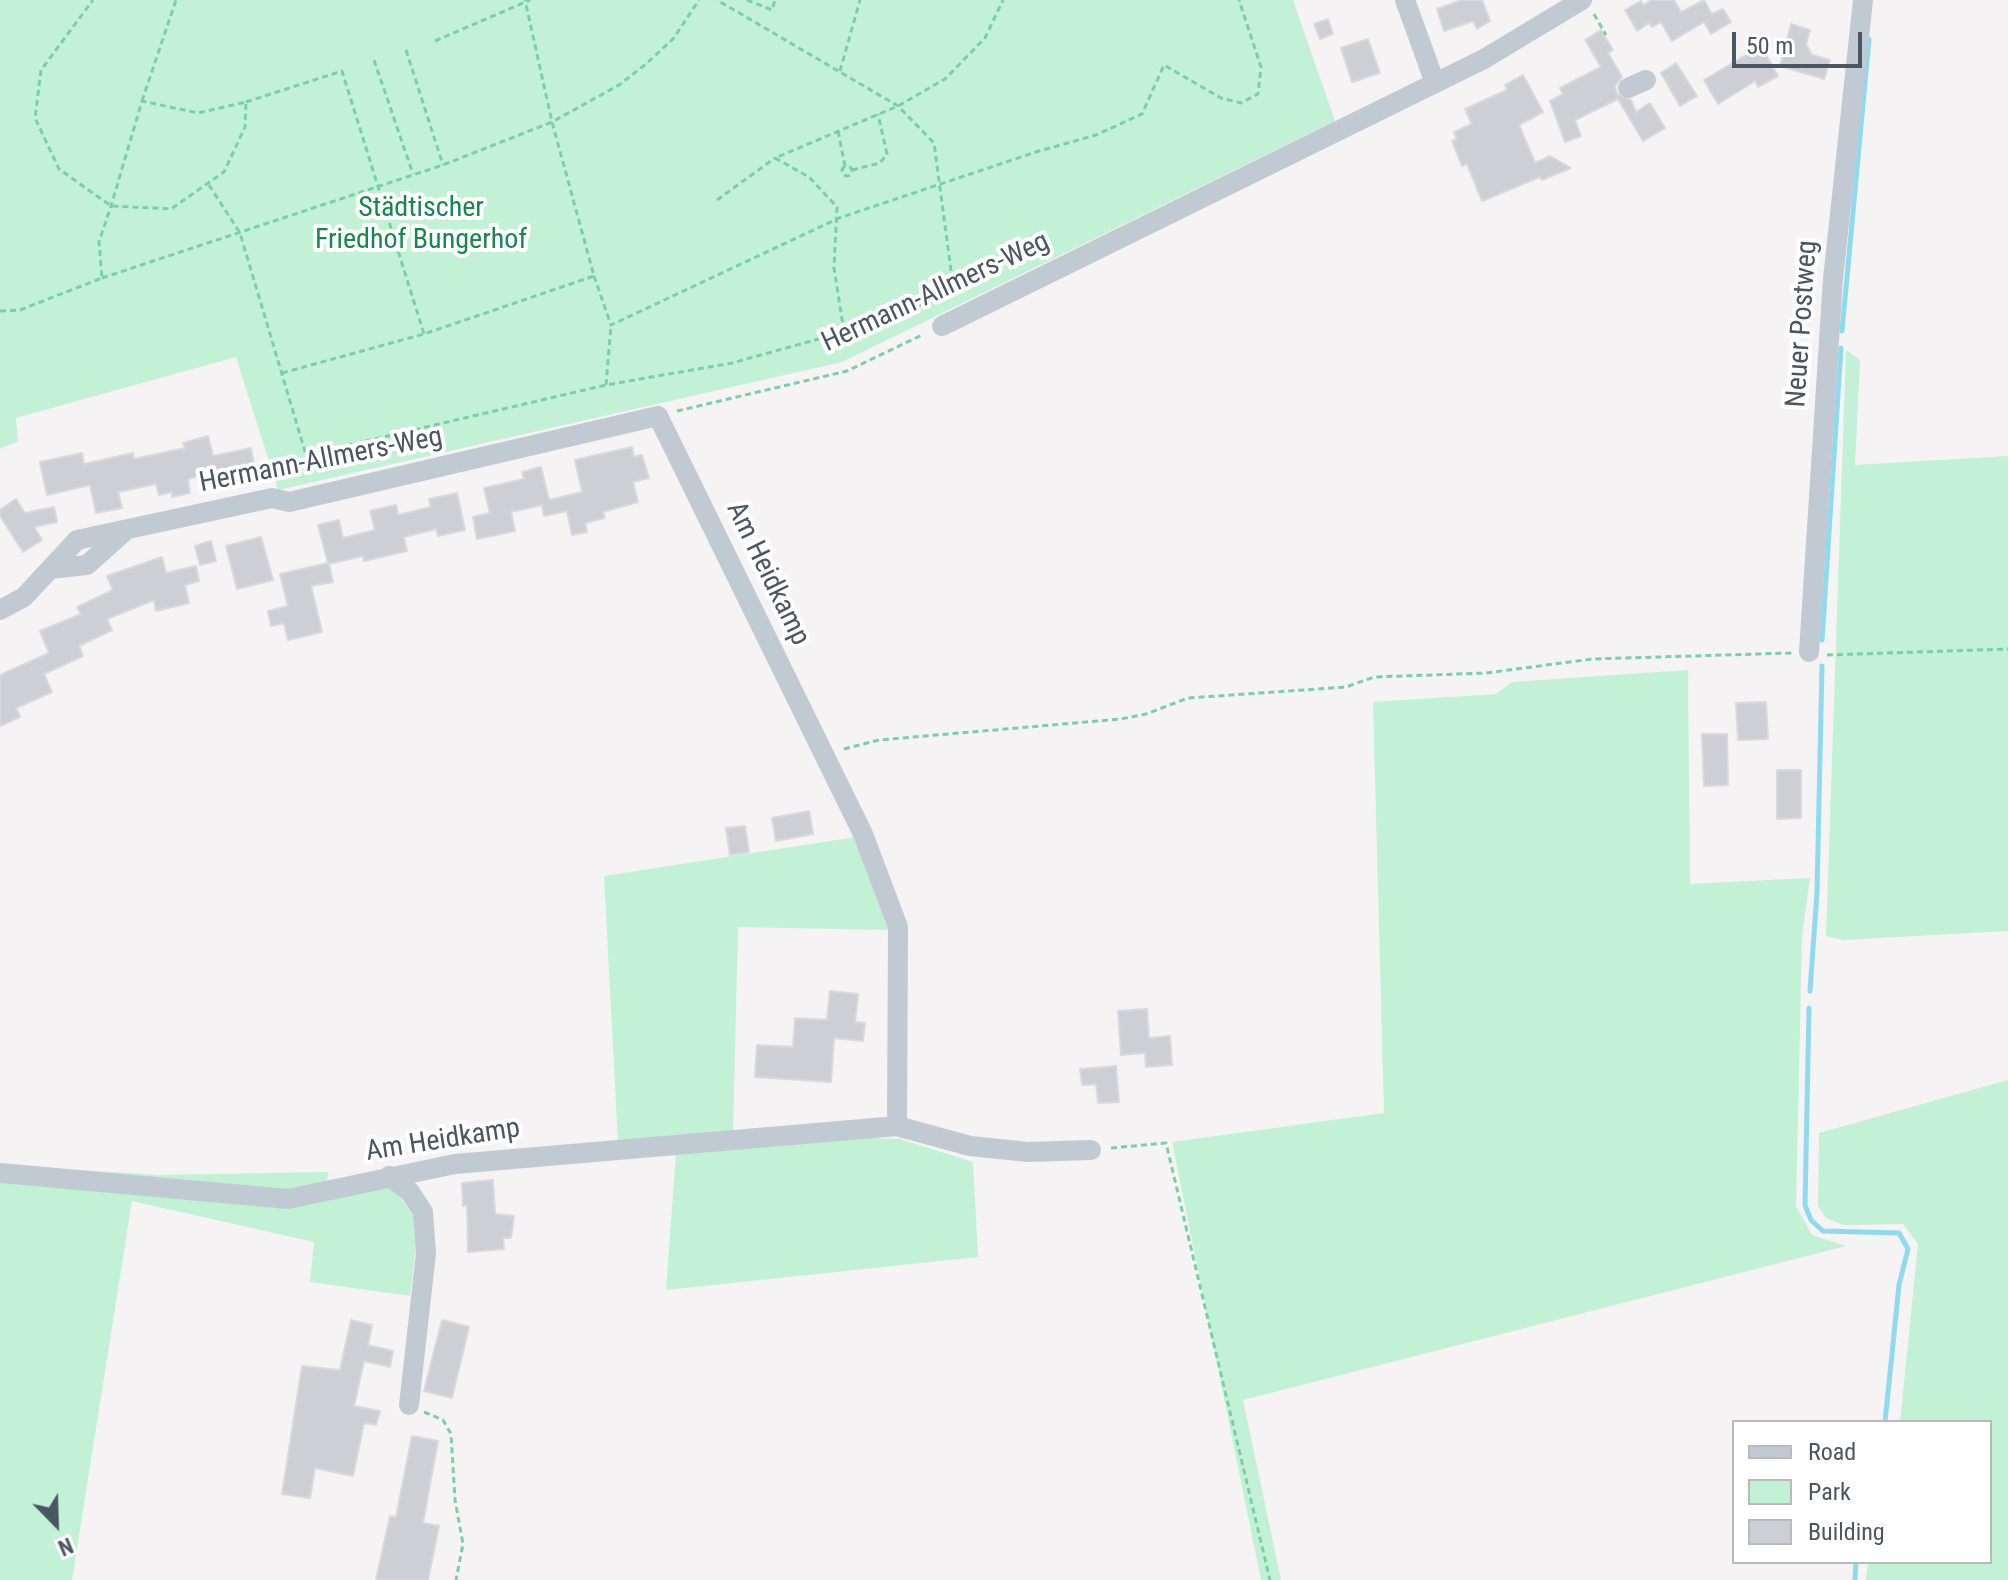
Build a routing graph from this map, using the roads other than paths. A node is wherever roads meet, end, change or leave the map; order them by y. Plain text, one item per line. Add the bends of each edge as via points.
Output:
1 (1405, 0) edge
2 (1863, 0) edge
3 (1587, 6) edge
4 (1435, 83) junction
5 (942, 326) road end
6 (658, 416) joint
7 (0, 610) edge
8 (1809, 652) road end
9 (897, 1126) junction
10 (1091, 1150) road end
11 (0, 1173) edge
12 (389, 1176) junction
13 (409, 1405) road end

1 - 4 street
2 - 8 street, Neuer Postweg via 1833,279
3 - 4 street, Hermann-Allmers-Weg
4 - 5 street, Hermann-Allmers-Weg
6 - 7 street, Hermann-Allmers-Weg via 289,502 272,498 77,540 24,597
6 - 9 street, Am Heidkamp via 863,834 898,927
9 - 10 street, Am Heidkamp via 970,1146 1028,1152
9 - 12 street, Am Heidkamp via 538,1155
11 - 12 street, Am Heidkamp via 288,1199
12 - 13 street via 410,1192 423,1212 426,1253

